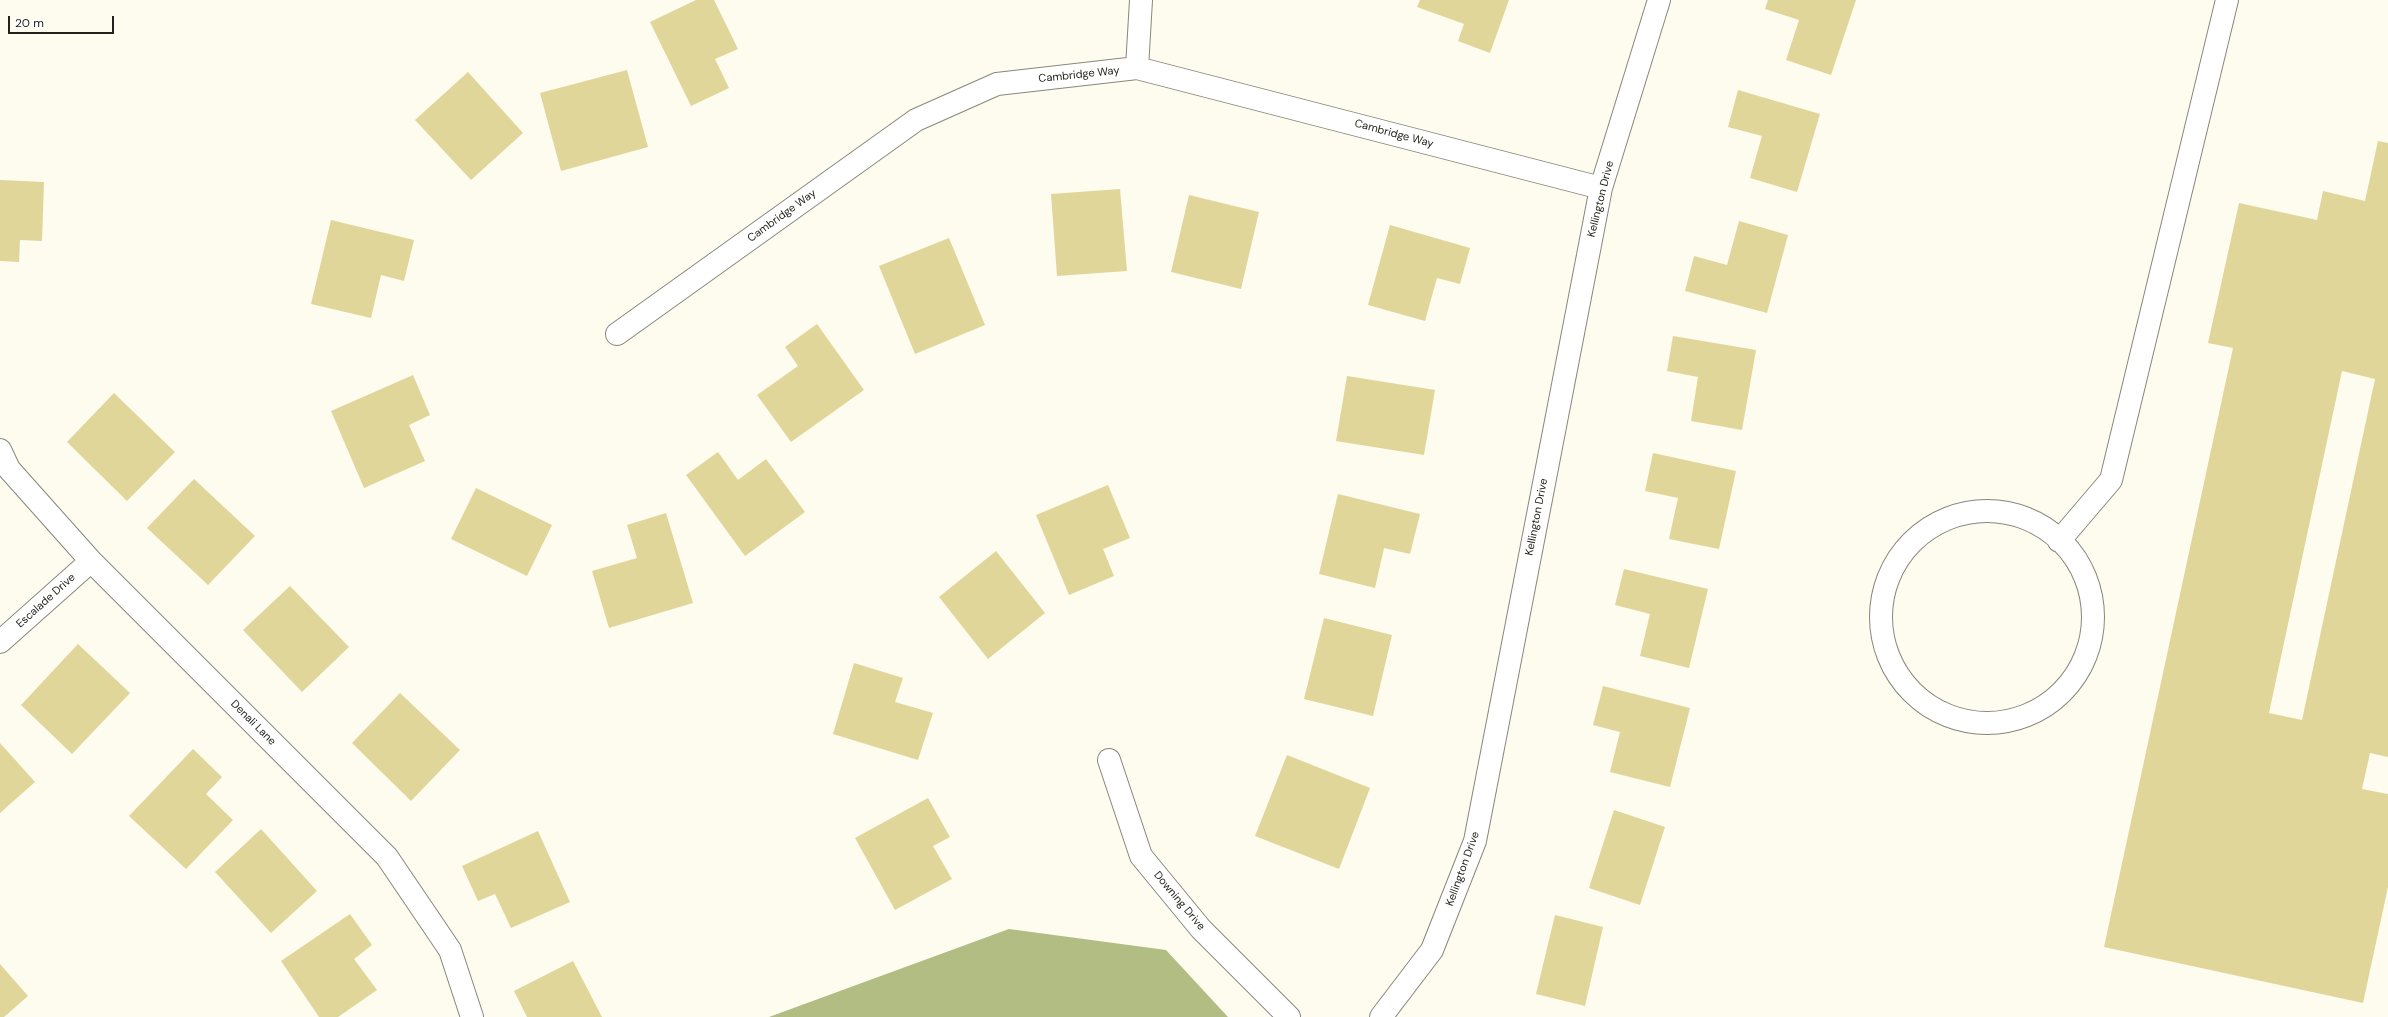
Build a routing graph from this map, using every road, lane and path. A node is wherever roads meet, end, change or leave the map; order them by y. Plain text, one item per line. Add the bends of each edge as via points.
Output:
1 (1141, 0) edge
2 (1659, 0) edge
3 (2227, 0) edge
4 (1137, 68) junction
5 (1601, 188) junction
6 (617, 334) dead end
7 (0, 450) edge
8 (2059, 541) junction
9 (91, 561) junction
10 (0, 642) edge
11 (1109, 760) dead end
12 (472, 1017) edge
13 (1289, 1017) edge
14 (1381, 1017) edge

1 - 4 street
2 - 5 street, Kellington Drive
3 - 8 street via 2111,480
4 - 5 street, Cambridge Way
4 - 6 street, Cambridge Way via 997,84 916,120
5 - 14 street, Kellington Drive via 1475,841 1432,950
7 - 9 street, Denali Lane via 9,468
8 - 8 street via 2050,532 2019,516 1985,511 1950,517 1919,534 1896,561 1882,594 1881,630 1891,665 1913,693 1942,714 1977,723 2012,721 2044,708 2069,685 2086,655 2093,621 2089,587 2074,556
9 - 10 street, Escalade Drive
9 - 12 street, Denali Lane via 387,857 450,950
11 - 13 street, Downing Drive via 1141,856 1201,929

